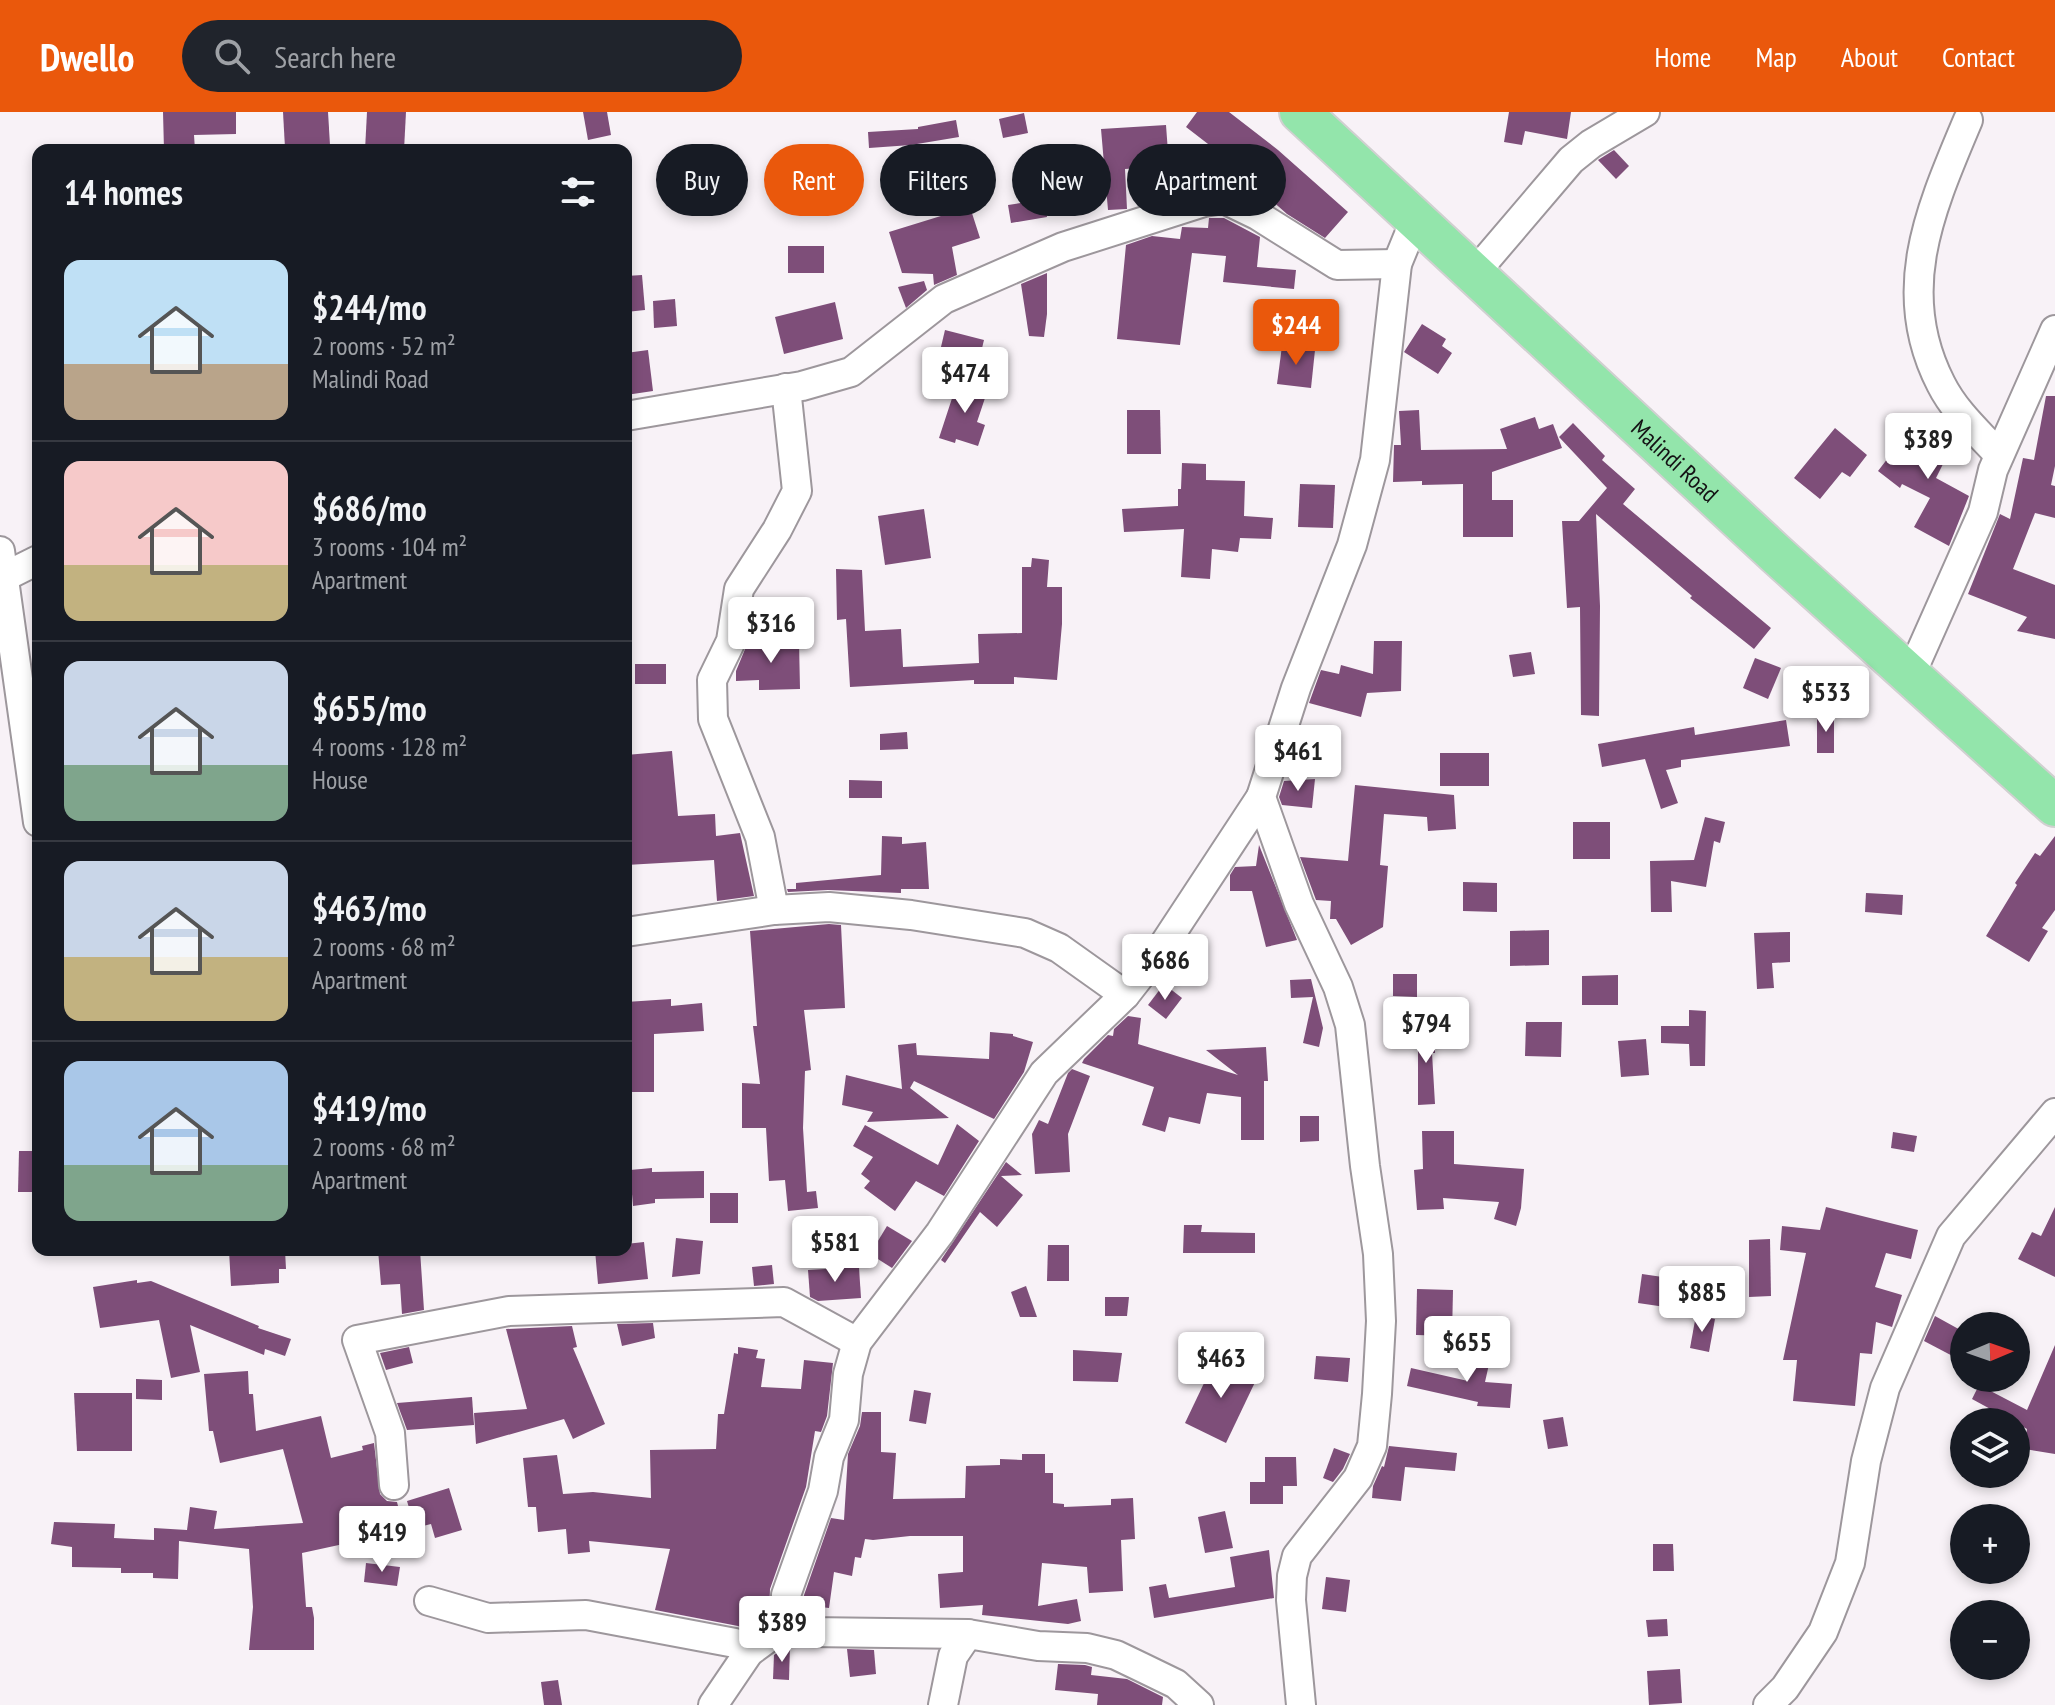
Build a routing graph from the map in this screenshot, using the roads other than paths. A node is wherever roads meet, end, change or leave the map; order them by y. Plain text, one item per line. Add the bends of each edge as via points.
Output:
1 (1300, 112) edge
2 (1645, 112) edge
3 (1968, 120) dead end
4 (1415, 220) junction
5 (1397, 264) junction
6 (1473, 275) junction
7 (2051, 347) edge
8 (786, 388) junction
9 (632, 415) edge
10 (1999, 455) junction
11 (32, 562) edge
12 (2, 570) edge
13 (1910, 676) junction
14 (32, 780) edge
15 (1261, 797) junction
16 (2055, 806) edge
17 (774, 910) junction
18 (632, 931) edge
19 (1125, 995) junction
20 (2055, 1113) edge
21 (857, 1342) junction
22 (394, 1485) dead end
23 (429, 1601) dead end
24 (786, 1625) junction
25 (968, 1634) junction
26 (749, 1652) junction
27 (713, 1705) edge
28 (943, 1705) edge
29 (1199, 1705) edge
30 (1301, 1705) edge
31 (1768, 1705) edge

1 - 4 highway, Malindi Road
2 - 6 street via 1571,160
3 - 10 street via 1936,196 1920,258 1917,302 1924,342 1941,384 1960,414
4 - 5 street
4 - 6 highway, Malindi Road
5 - 8 street via 1337,265 1224,199 1204,202 1063,247 944,299 851,372
5 - 15 street via 1375,460 1352,545 1296,688
6 - 13 highway, Malindi Road
7 - 10 street
8 - 9 street
8 - 17 street via 797,491 739,589 731,641 712,680 713,719 760,837
10 - 13 street via 1983,512
11 - 12 street
12 - 14 street
13 - 16 highway, Malindi Road
15 - 19 street
15 - 30 street via 1350,1025 1379,1267 1381,1321 1372,1446 1358,1478 1297,1556 1292,1576
17 - 18 street
17 - 19 street via 911,915 1025,933 1059,948
19 - 21 street via 1044,1073 940,1233
20 - 31 street via 1951,1236 1885,1388 1866,1461 1850,1563 1829,1618
21 - 22 street via 784,1302 509,1311 357,1340 390,1433
21 - 24 street via 844,1420 786,1595
23 - 26 street via 488,1618 586,1615 735,1643
24 - 25 street via 808,1632
24 - 26 street
25 - 28 street via 953,1656
25 - 29 street via 1116,1655 1176,1684
26 - 27 street

